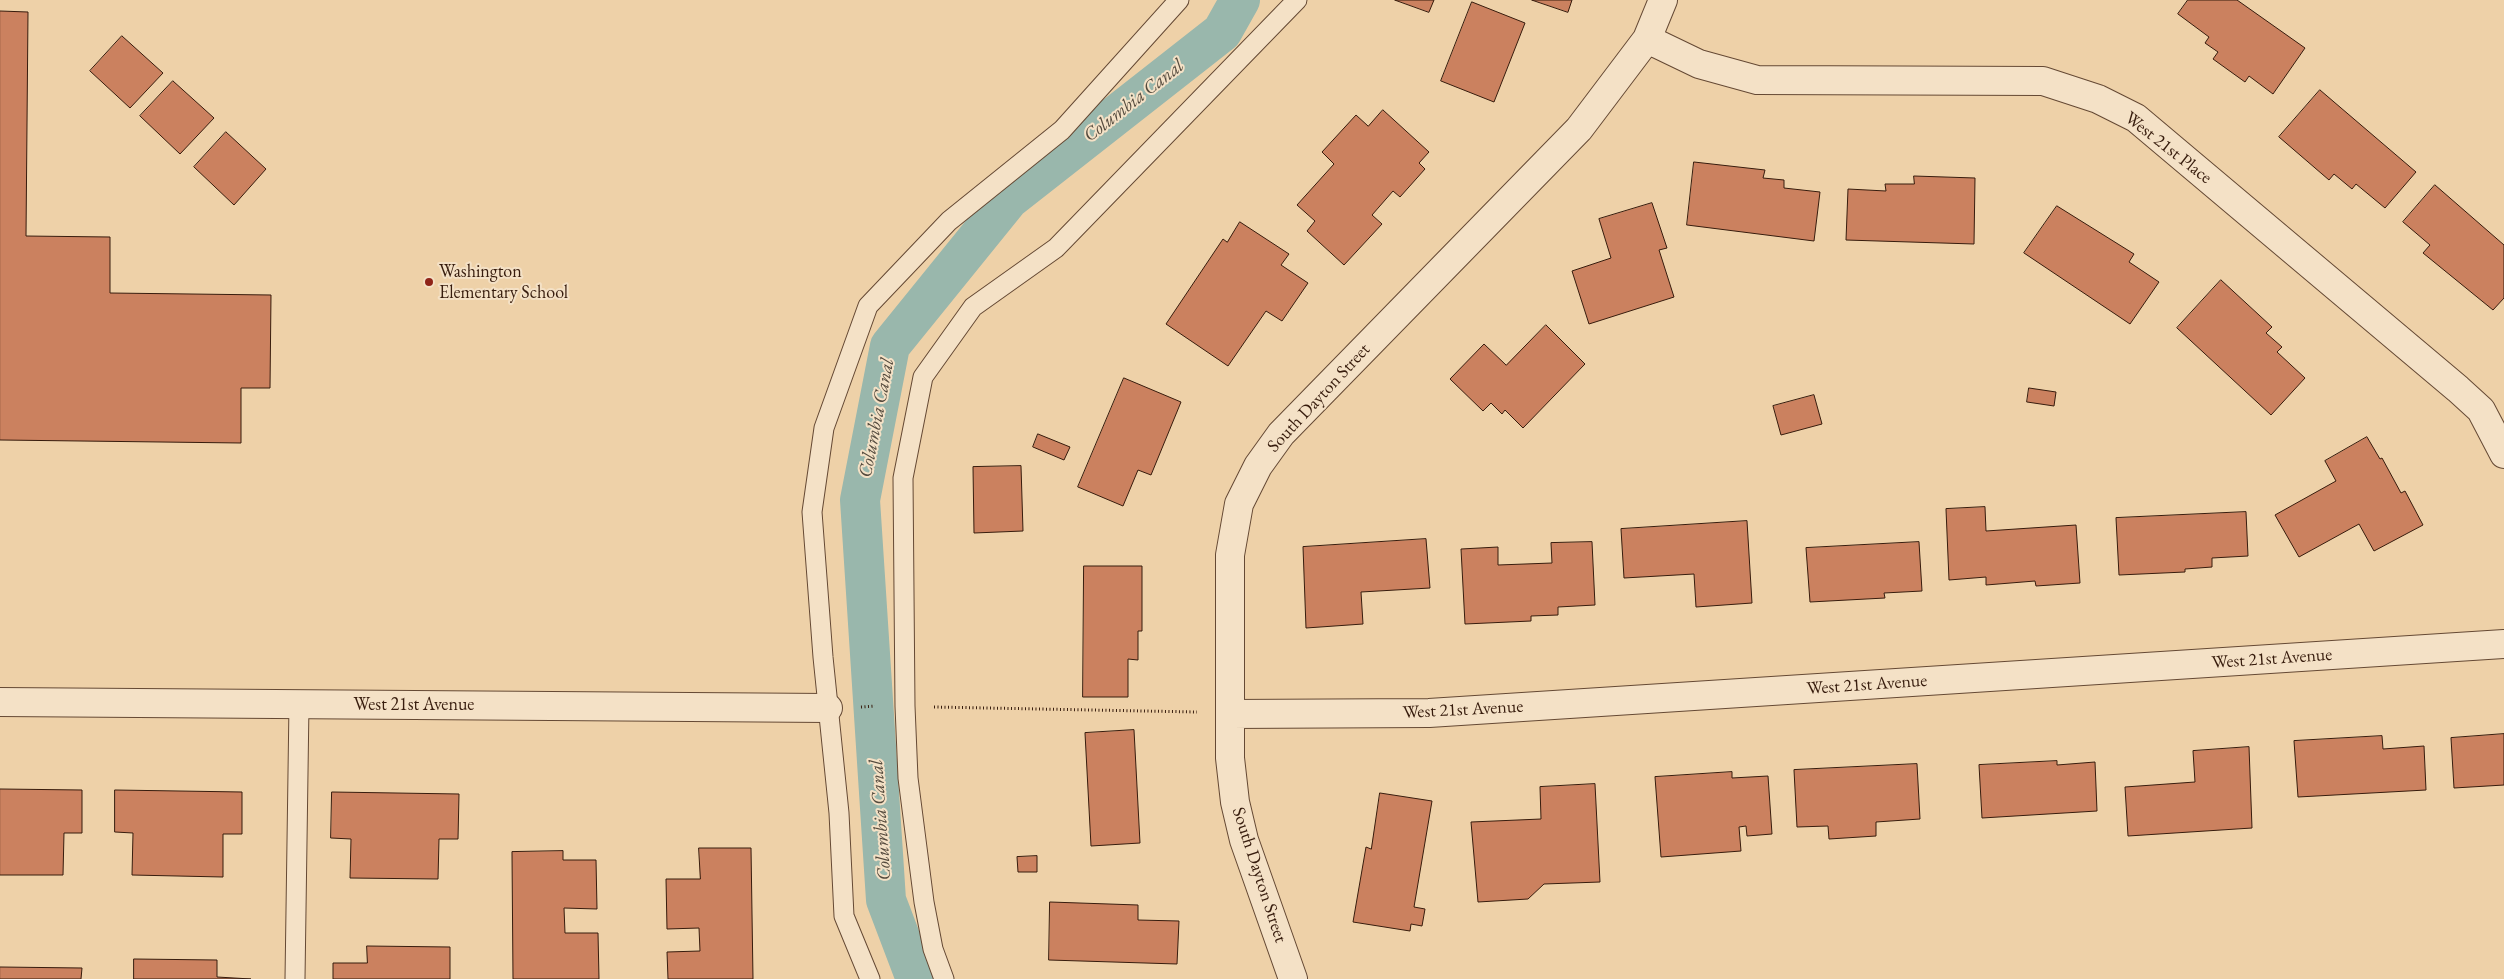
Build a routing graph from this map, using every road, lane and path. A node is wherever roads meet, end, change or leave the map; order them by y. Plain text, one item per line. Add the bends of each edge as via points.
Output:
1 (1179, 0) edge
2 (1297, 0) edge
3 (1663, 0) edge
4 (1647, 39) junction
5 (2504, 454) edge
6 (2504, 644) edge
7 (0, 702) edge
8 (299, 704) junction
9 (905, 706) junction
10 (828, 708) junction
11 (1230, 714) junction
12 (295, 979) edge
13 (870, 979) edge
14 (944, 979) edge
15 (1293, 979) edge

1 - 10 lane via 1062,130 949,221 868,306 824,428 812,512
2 - 9 lane via 1056,248 973,307 923,377 903,478
3 - 4 street, South Dayton Street
4 - 5 street, West 21st Place via 1699,64 1757,80 2043,81 2121,110 2136,118 2458,389 2481,410
4 - 11 street, South Dayton Street via 1579,129 1281,434 1258,466 1239,504 1230,555
6 - 11 street, West 21st Avenue via 1430,713
7 - 8 street, West 21st Avenue
8 - 10 street, West 21st Avenue
8 - 12 lane
9 - 10 path
9 - 11 path
9 - 14 lane via 908,778 924,902 933,949
10 - 13 lane via 844,916
11 - 15 street, South Dayton Street via 1230,758 1244,840

